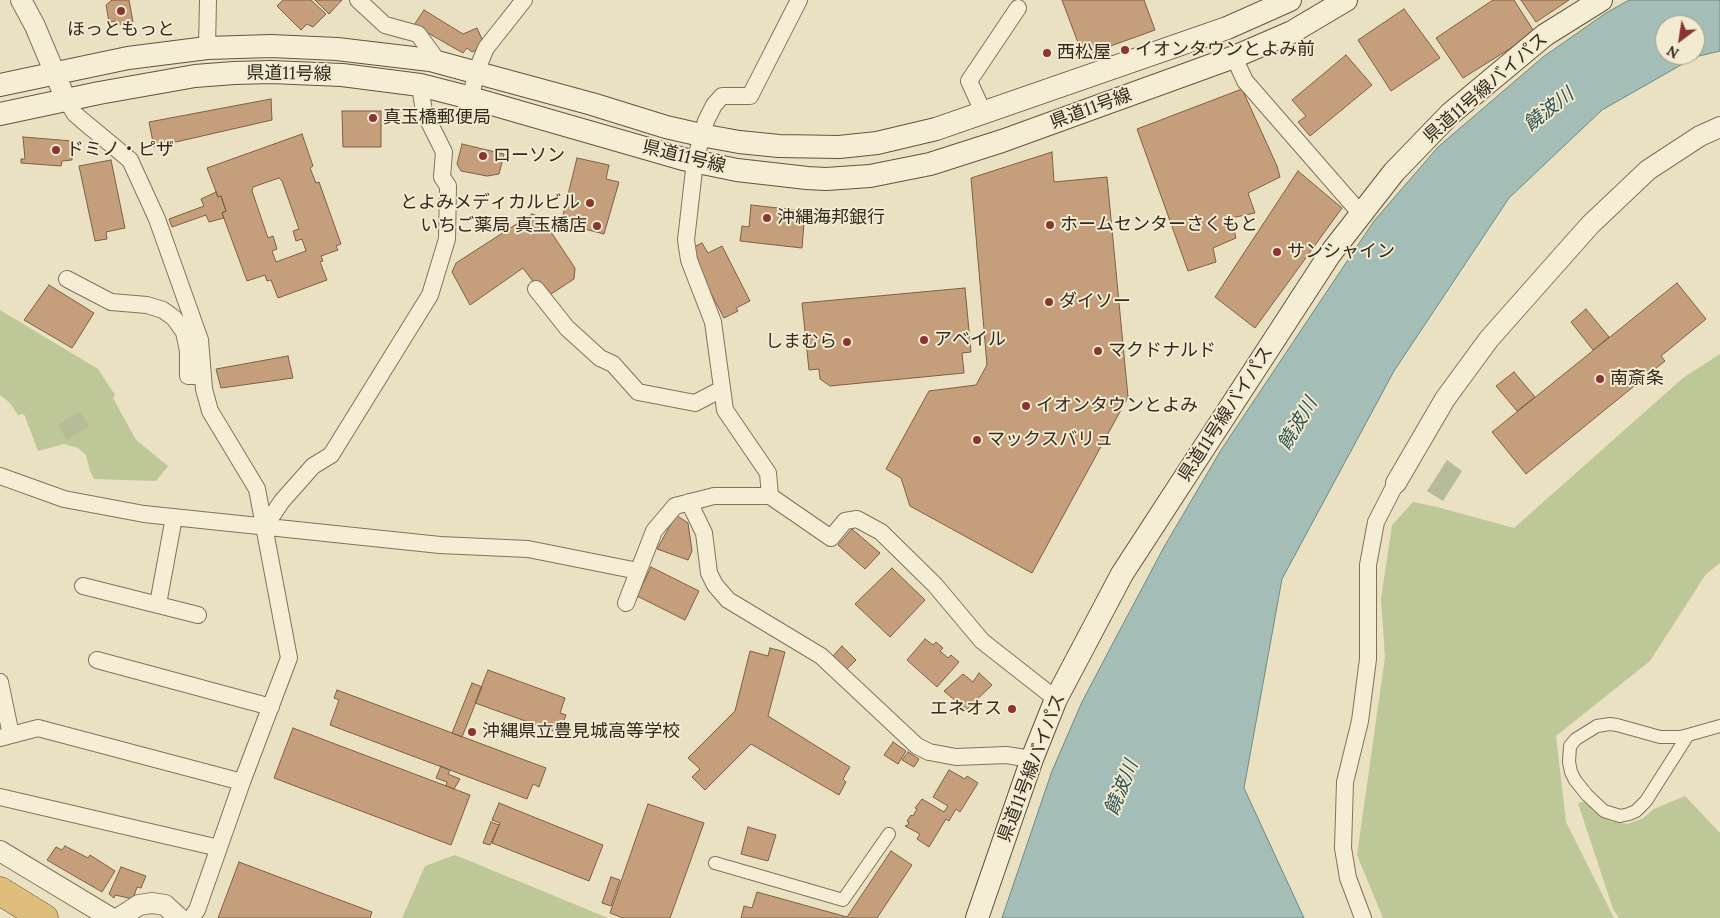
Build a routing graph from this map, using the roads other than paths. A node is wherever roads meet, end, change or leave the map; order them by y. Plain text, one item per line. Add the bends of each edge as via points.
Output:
1 (21, 0) edge
2 (208, 0) edge
3 (358, 0) edge
4 (524, 0) edge
5 (799, 0) edge
6 (1290, 0) edge
7 (1346, 0) edge
8 (1601, 0) edge
9 (1018, 8) dead end
10 (207, 48) junction
11 (1234, 57) junction
12 (440, 63) junction
13 (476, 72) junction
14 (54, 73) junction
15 (0, 85) edge
16 (420, 85) junction
17 (471, 98) junction
18 (66, 100) junction
19 (0, 114) edge
20 (984, 114) junction
21 (1720, 127) edge
22 (701, 135) junction
23 (695, 161) junction
24 (1361, 214) junction
25 (67, 280) dead end
26 (536, 289) dead end
27 (203, 376) junction
28 (722, 389) junction
29 (0, 476) edge
30 (1396, 483) joint
31 (770, 496) junction
32 (689, 502) junction
33 (174, 517) junction
34 (265, 526) junction
35 (638, 571) junction
36 (84, 586) dead end
37 (626, 603) dead end
38 (158, 604) junction
39 (198, 615) dead end
40 (97, 660) dead end
41 (0, 682) edge
42 (1056, 699) junction
43 (271, 707) junction
44 (1720, 726) edge
45 (1688, 735) junction
46 (6, 736) edge
47 (1032, 759) junction
48 (242, 782) junction
49 (0, 797) edge
50 (889, 834) dead end
51 (219, 848) junction
52 (0, 851) edge
53 (715, 864) dead end
54 (0, 891) edge
55 (44, 918) edge
56 (110, 918) edge
57 (119, 918) edge
58 (179, 918) edge
59 (191, 918) edge
60 (977, 918) edge
61 (1363, 918) edge

1 - 14 street
2 - 10 street
3 - 12 street via 384,26 418,34
4 - 13 street via 486,48
5 - 22 street via 750,96 722,96 714,105
6 - 20 main road, 県道11号線 via 1228,28
7 - 11 main road, 県道11号線 via 1292,32
8 - 24 main road, 県道11号線バイパス via 1546,35 1450,114 1394,172
9 - 20 street via 969,81
10 - 12 main road, 県道11号線 via 337,49
10 - 14 main road, 県道11号線 via 128,58
11 - 23 main road, 県道11号線 via 1002,141 930,164 889,173 853,178 807,178 743,171
11 - 24 street via 1245,81
12 - 13 main road, 県道11号線
13 - 17 street
13 - 22 main road, 県道11号線
14 - 15 main road, 県道11号線
14 - 18 street
16 - 17 main road, 県道11号線
16 - 18 main road, 県道11号線 via 342,75 234,73 173,79
16 - 34 street via 424,112 444,152 442,177 448,186 447,239 430,295 331,455 313,466
17 - 23 main road, 県道11号線
18 - 19 main road, 県道11号線
18 - 27 street via 79,117 130,160 157,219 200,340
20 - 22 main road, 県道11号線 via 897,139 857,146 779,146
21 - 30 street via 1700,136 1648,170 1583,233 1489,339 1445,399
22 - 23 street
23 - 28 street via 686,240 689,260 713,322
24 - 42 main road, 県道11号線バイパス via 1330,254 1122,574
25 - 27 street via 111,302 147,305 169,314 184,332 188,376
26 - 28 street via 566,328 600,358 613,364 638,392 695,403
27 - 34 street via 210,411 257,489
28 - 31 street via 725,410 768,473
29 - 33 street via 64,499
30 - 61 street via 1376,522 1368,565 1368,659 1360,721 1345,782 1343,848 1348,878
31 - 32 street via 714,496
31 - 42 street via 831,538 845,521 857,519 880,532 935,585 982,641
32 - 35 street via 675,506 654,532
32 - 47 street via 704,533 709,573 728,600 821,656 917,746 929,752 956,757 1006,755
33 - 34 street
33 - 38 street
34 - 35 street via 440,545 528,549
34 - 43 street via 289,658
35 - 37 street
36 - 38 street
38 - 39 street
40 - 43 street
41 - 46 street
42 - 47 main road, 県道11号線バイパス
43 - 48 street
44 - 45 street
45 - 45 street via 1646,801 1629,814 1620,816 1604,811 1587,795 1571,772 1570,746 1597,726 1617,725 1666,737
46 - 48 street via 38,728
47 - 60 main road, 県道11号線バイパス
48 - 51 street
49 - 51 street
50 - 53 street via 843,900
51 - 59 street via 197,910
52 - 56 street
54 - 55 highway
57 - 58 street via 139,904 152,903 165,906

